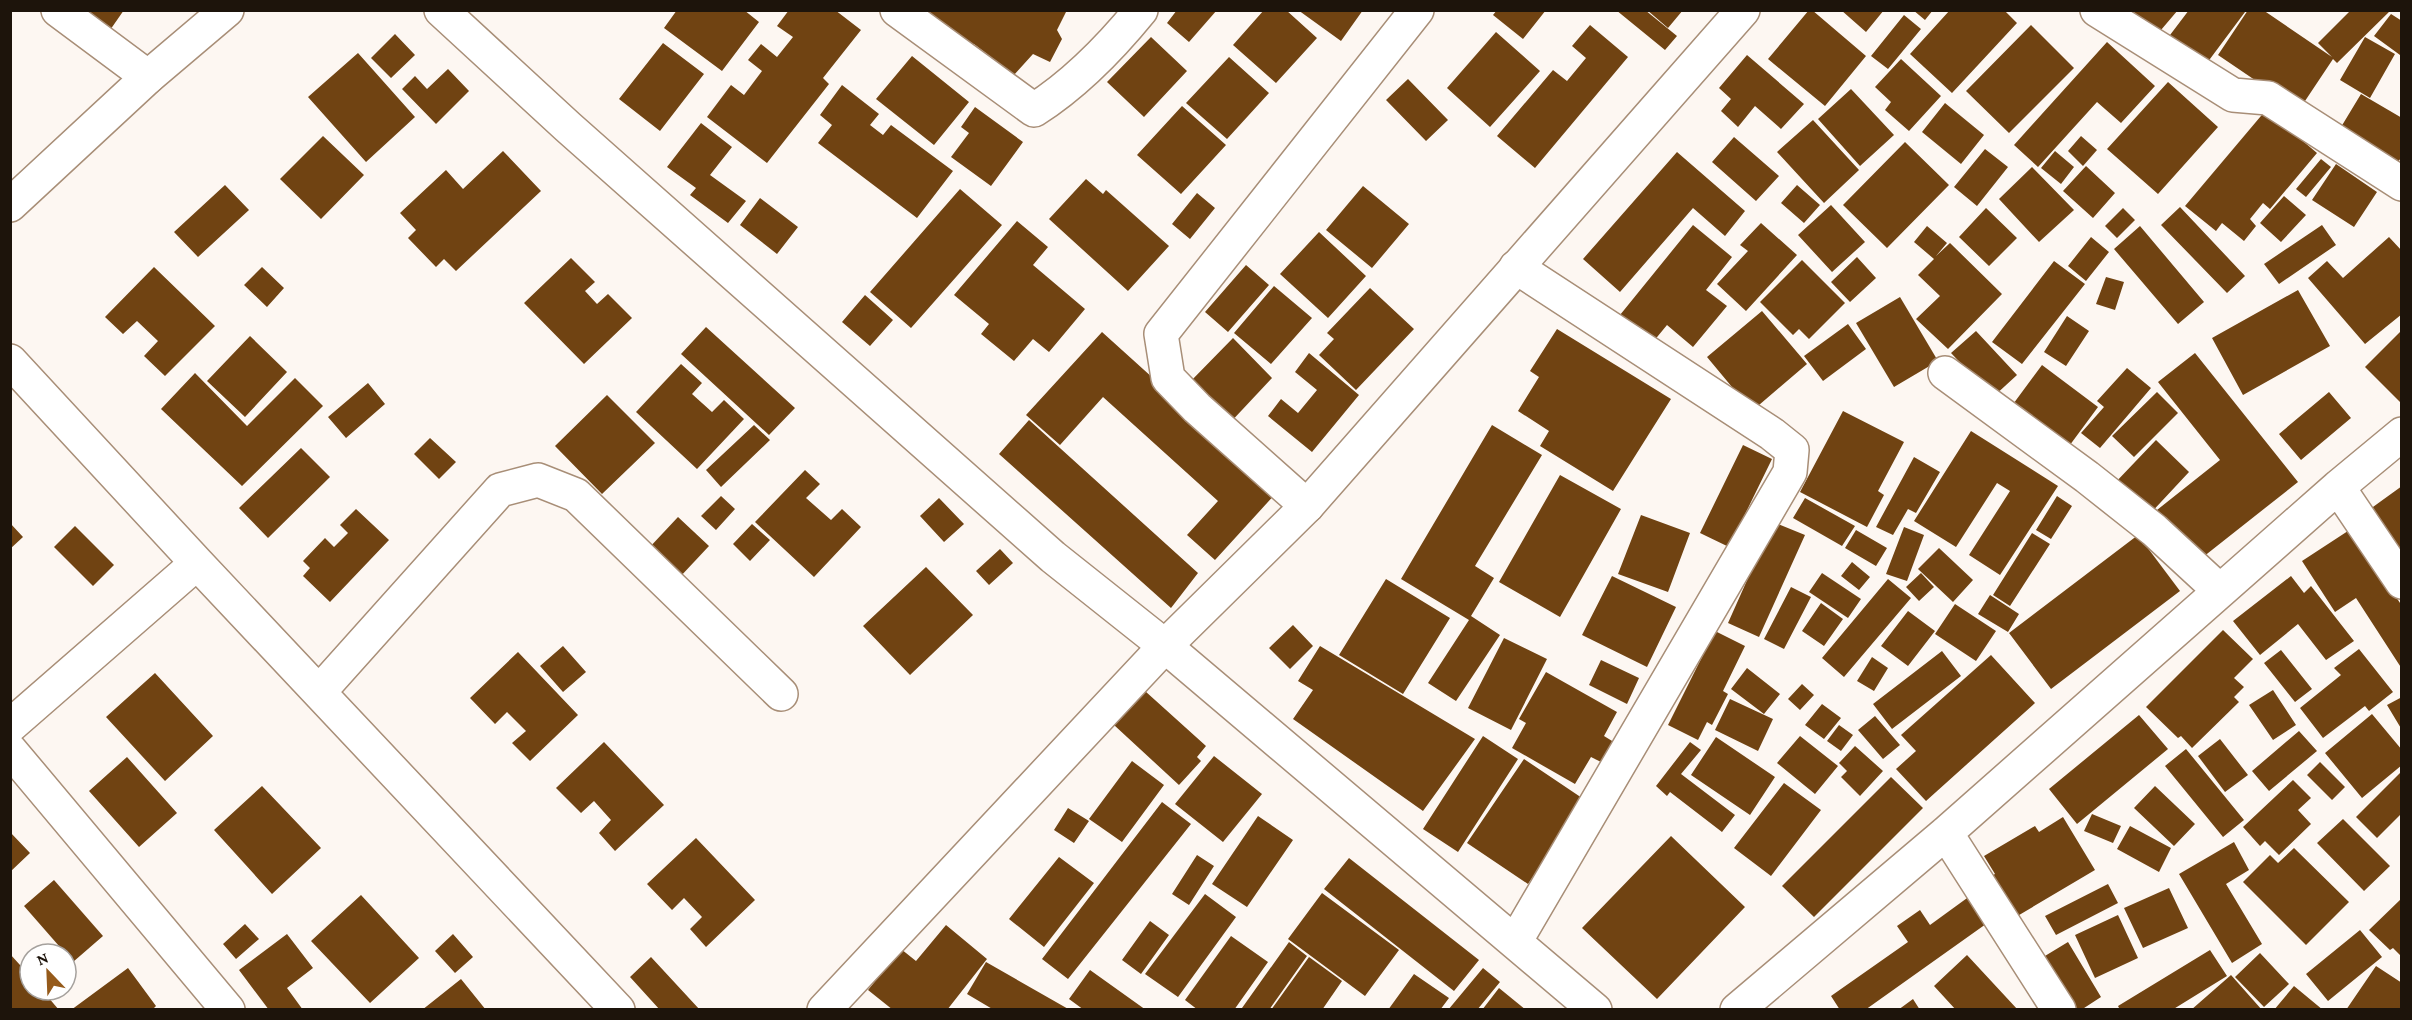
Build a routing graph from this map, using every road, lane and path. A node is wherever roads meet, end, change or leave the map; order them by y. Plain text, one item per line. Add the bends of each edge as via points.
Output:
1 (58, 10) edge
2 (227, 10) edge
3 (441, 10) edge
4 (897, 10) edge
5 (1141, 10) edge
6 (1417, 10) edge
7 (1743, 10) edge
8 (2097, 10) edge
9 (148, 77) junction
10 (2402, 184) edge
11 (10, 204) edge
12 (1516, 267) junction
13 (10, 361) edge
14 (1945, 373) dead end
15 (2402, 434) edge
16 (2338, 487) junction
17 (1307, 506) junction
18 (197, 563) junction
19 (2402, 582) edge
20 (2220, 591) junction
21 (1165, 646) junction
22 (320, 691) junction
23 (781, 694) dead end
24 (10, 726) edge
25 (10, 750) edge
26 (1946, 833) junction
27 (1515, 942) junction
28 (228, 1010) edge
29 (618, 1010) edge
30 (824, 1010) edge
31 (1595, 1010) edge
32 (1737, 1010) edge
33 (2059, 1010) edge

1 - 9 street
2 - 9 street
3 - 21 street via 1053,557
4 - 5 street via 1034,110 1059,94 1119,38
6 - 17 street via 1161,334 1168,378
7 - 12 street
8 - 10 street via 2233,95 2268,98
9 - 11 street
12 - 17 street
12 - 27 street via 1792,450 1790,472
13 - 18 street
14 - 20 street via 2154,530
15 - 16 street
16 - 19 street
16 - 20 street
17 - 21 street
18 - 22 street
18 - 24 street
20 - 26 street
21 - 27 street
21 - 30 street
22 - 23 street via 500,490 538,480 576,495
22 - 29 street
25 - 28 street
26 - 32 street
26 - 33 street
27 - 31 street

